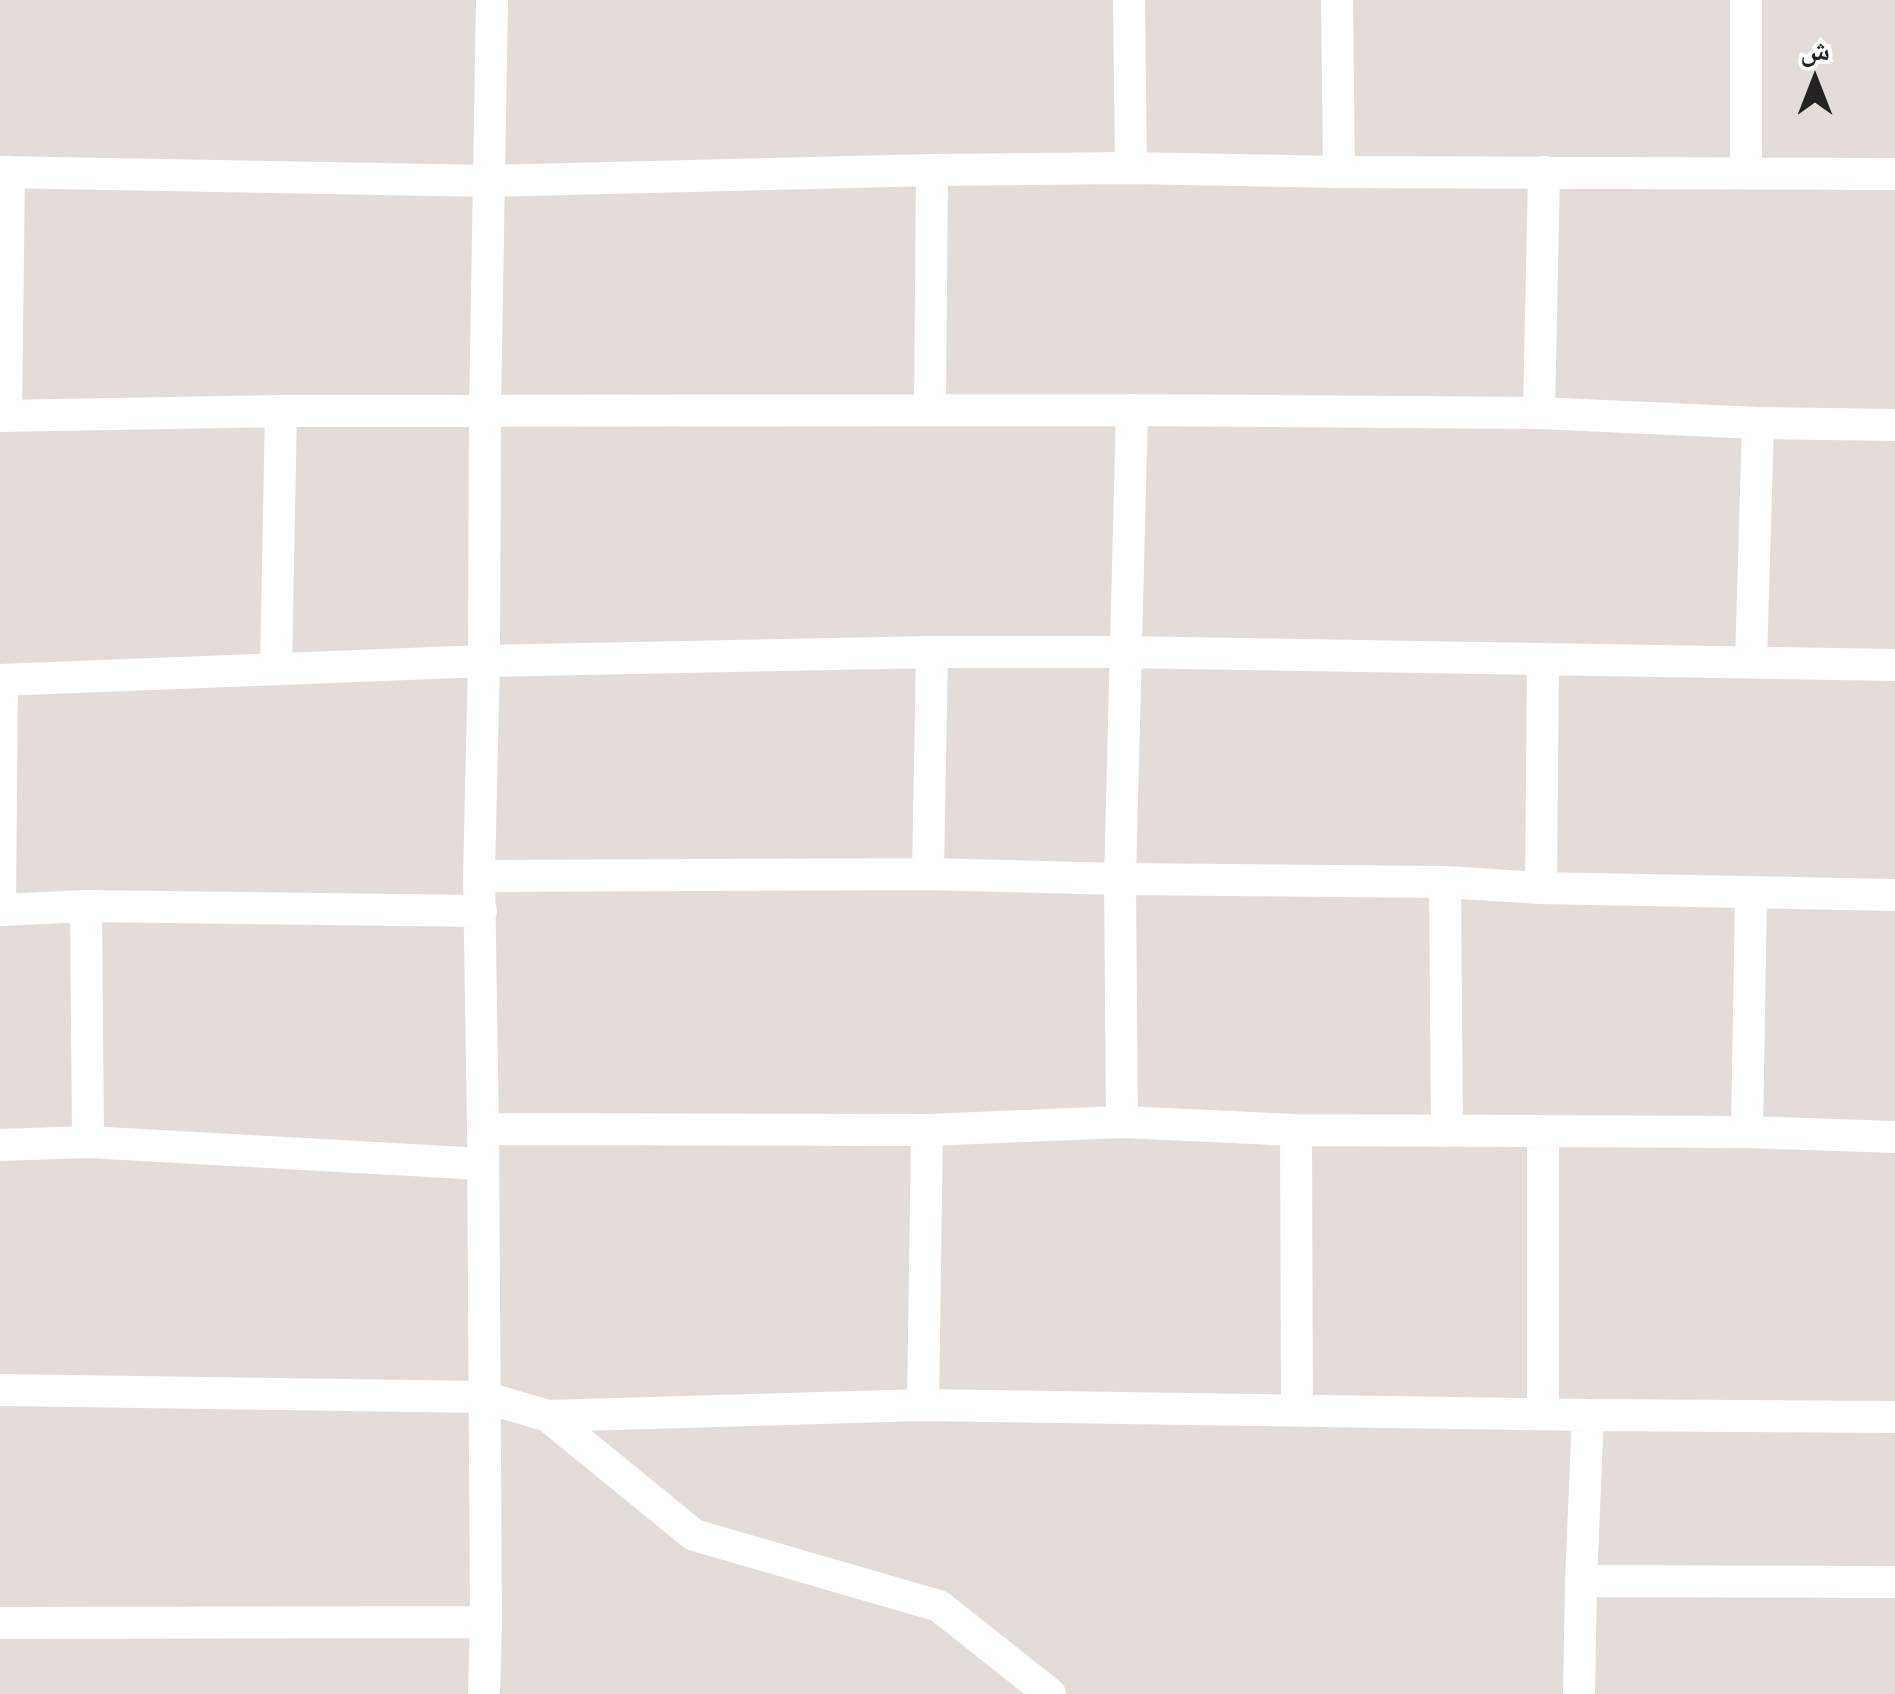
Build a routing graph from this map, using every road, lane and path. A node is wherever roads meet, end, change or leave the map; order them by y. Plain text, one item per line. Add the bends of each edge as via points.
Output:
1 (492, 0) edge
2 (1129, 0) edge
3 (1338, 0) edge
4 (1746, 0) edge
5 (1131, 168) junction
6 (932, 170) junction
7 (5, 172) edge
8 (1339, 172) junction
9 (1544, 172) junction
10 (1746, 172) junction
11 (1895, 174) edge
12 (488, 181) junction
13 (930, 409) junction
14 (485, 410) junction
15 (1132, 410) junction
16 (281, 411) junction
17 (1539, 413) junction
18 (3, 416) edge
19 (1758, 423) junction
20 (1895, 425) edge
21 (932, 652) junction
22 (1124, 652) junction
23 (1543, 660) junction
24 (484, 661) junction
25 (1751, 661) junction
26 (1895, 665) edge
27 (276, 668) junction
28 (1, 680) edge
29 (928, 874) junction
30 (479, 876) junction
31 (1120, 879) junction
32 (1446, 882) junction
33 (1541, 888) junction
34 (1751, 894) junction
35 (1895, 896) edge
36 (86, 906) junction
37 (0, 910) edge
38 (481, 911) junction
39 (1122, 1122) junction
40 (483, 1129) junction
41 (926, 1130) junction
42 (1296, 1130) junction
43 (1447, 1131) junction
44 (1543, 1132) junction
45 (1748, 1132) junction
46 (1895, 1137) edge
47 (88, 1142) junction
48 (0, 1145) edge
49 (483, 1164) junction
50 (0, 1390) edge
51 (484, 1398) junction
52 (923, 1405) junction
53 (1297, 1410) junction
54 (1543, 1414) junction
55 (1588, 1415) junction
56 (548, 1416) junction
57 (1895, 1416) edge
58 (1580, 1581) junction
59 (1895, 1582) edge
60 (486, 1622) junction
61 (0, 1623) edge
62 (484, 1694) edge
63 (1050, 1694) edge
64 (1579, 1694) edge

1 - 12 street
2 - 5 street
3 - 8 street
4 - 10 street
5 - 6 street
5 - 8 street
6 - 12 street
6 - 13 street
7 - 12 street
7 - 18 street
8 - 9 street
9 - 10 street
9 - 17 street
10 - 11 street
12 - 14 street
13 - 14 street
13 - 15 street
14 - 16 street
14 - 24 street
15 - 17 street
15 - 22 street
16 - 18 street
16 - 27 street
17 - 19 street
19 - 20 street
19 - 25 street
21 - 22 street
21 - 24 street
21 - 29 street
22 - 23 street
22 - 31 street
23 - 25 street
23 - 33 street
24 - 27 street
24 - 30 street
25 - 26 street
27 - 28 street
28 - 37 street
29 - 30 street
29 - 31 street
30 - 38 street
31 - 32 street
31 - 39 street
32 - 33 street
32 - 43 street
33 - 34 street
34 - 35 street
34 - 45 street
36 - 37 street
36 - 38 street
36 - 47 street
38 - 40 street
39 - 41 street
39 - 42 street
40 - 41 street
40 - 49 street
41 - 52 street
42 - 43 street
42 - 53 street
43 - 44 street
44 - 45 street
44 - 54 street
45 - 46 street
47 - 48 street
47 - 49 street
49 - 51 street
50 - 51 street
51 - 56 street
51 - 60 street
52 - 53 street
52 - 56 street
53 - 54 street
54 - 55 street
55 - 57 street
55 - 58 street
56 - 63 street via 694,1534 939,1606
58 - 59 street
58 - 64 street
60 - 61 street
60 - 62 street

